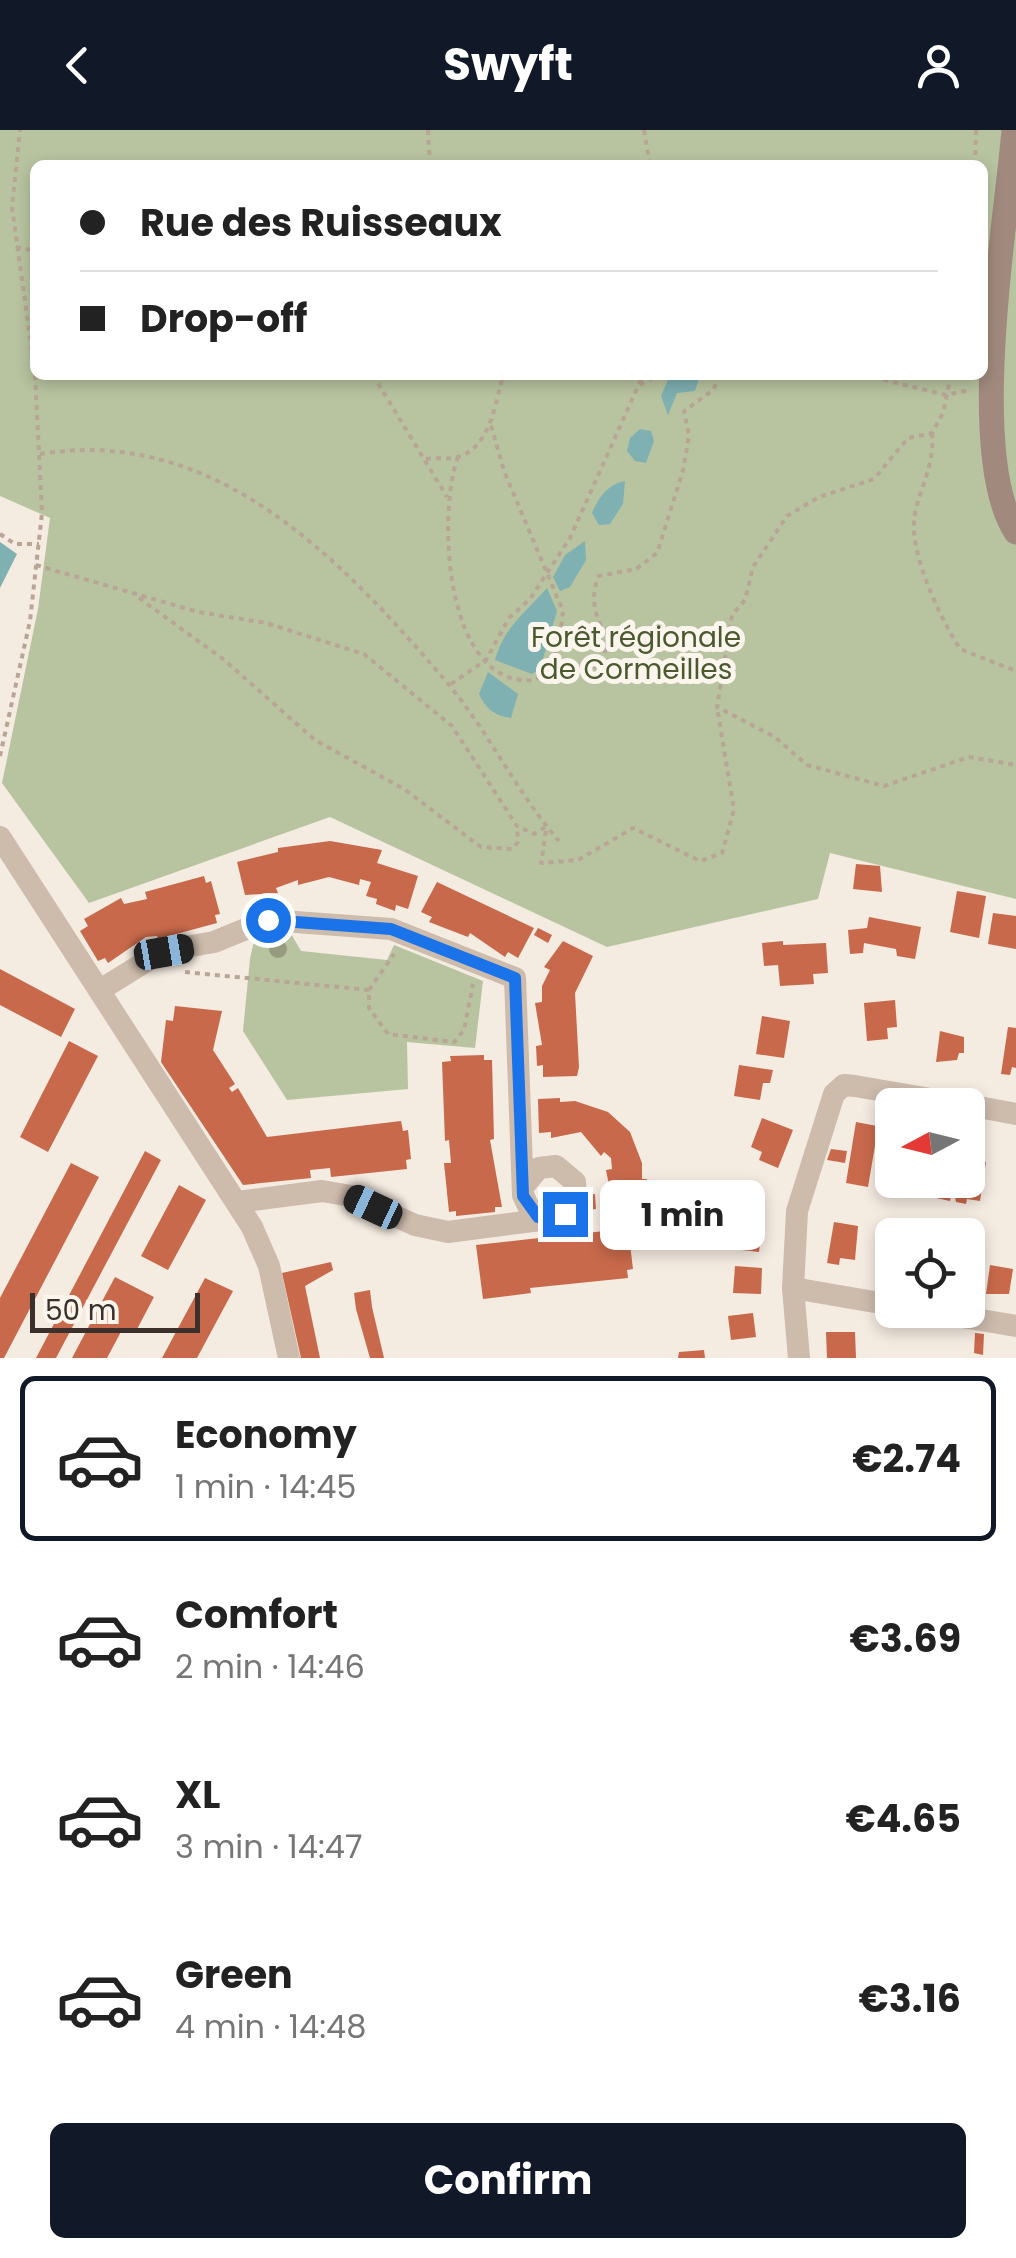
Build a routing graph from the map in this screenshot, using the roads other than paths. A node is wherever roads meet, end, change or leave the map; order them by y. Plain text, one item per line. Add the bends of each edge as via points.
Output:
1 (1014, 130) edge
2 (1016, 532) edge
3 (0, 837) edge
4 (100, 990) junction
5 (875, 1090) edge
6 (985, 1108) edge
7 (1016, 1114) edge
8 (523, 1187) junction
9 (238, 1202) junction
10 (548, 1219) junction
11 (793, 1288) junction
12 (875, 1302) edge
13 (985, 1321) edge
14 (1016, 1326) edge
15 (289, 1358) edge
16 (799, 1358) edge

1 - 2 street via 991,444 1001,502
3 - 4 street
4 - 8 street via 164,952 214,942 268,920 400,932 515,978
4 - 9 street
5 - 11 street via 844,1085 834,1094 797,1212
6 - 7 street
8 - 10 street via 531,1212
8 - 10 street via 539,1168 556,1166 570,1175 576,1191 572,1208
9 - 10 street via 322,1191 448,1232
9 - 15 street via 269,1266
11 - 12 street
11 - 16 street
13 - 14 street

